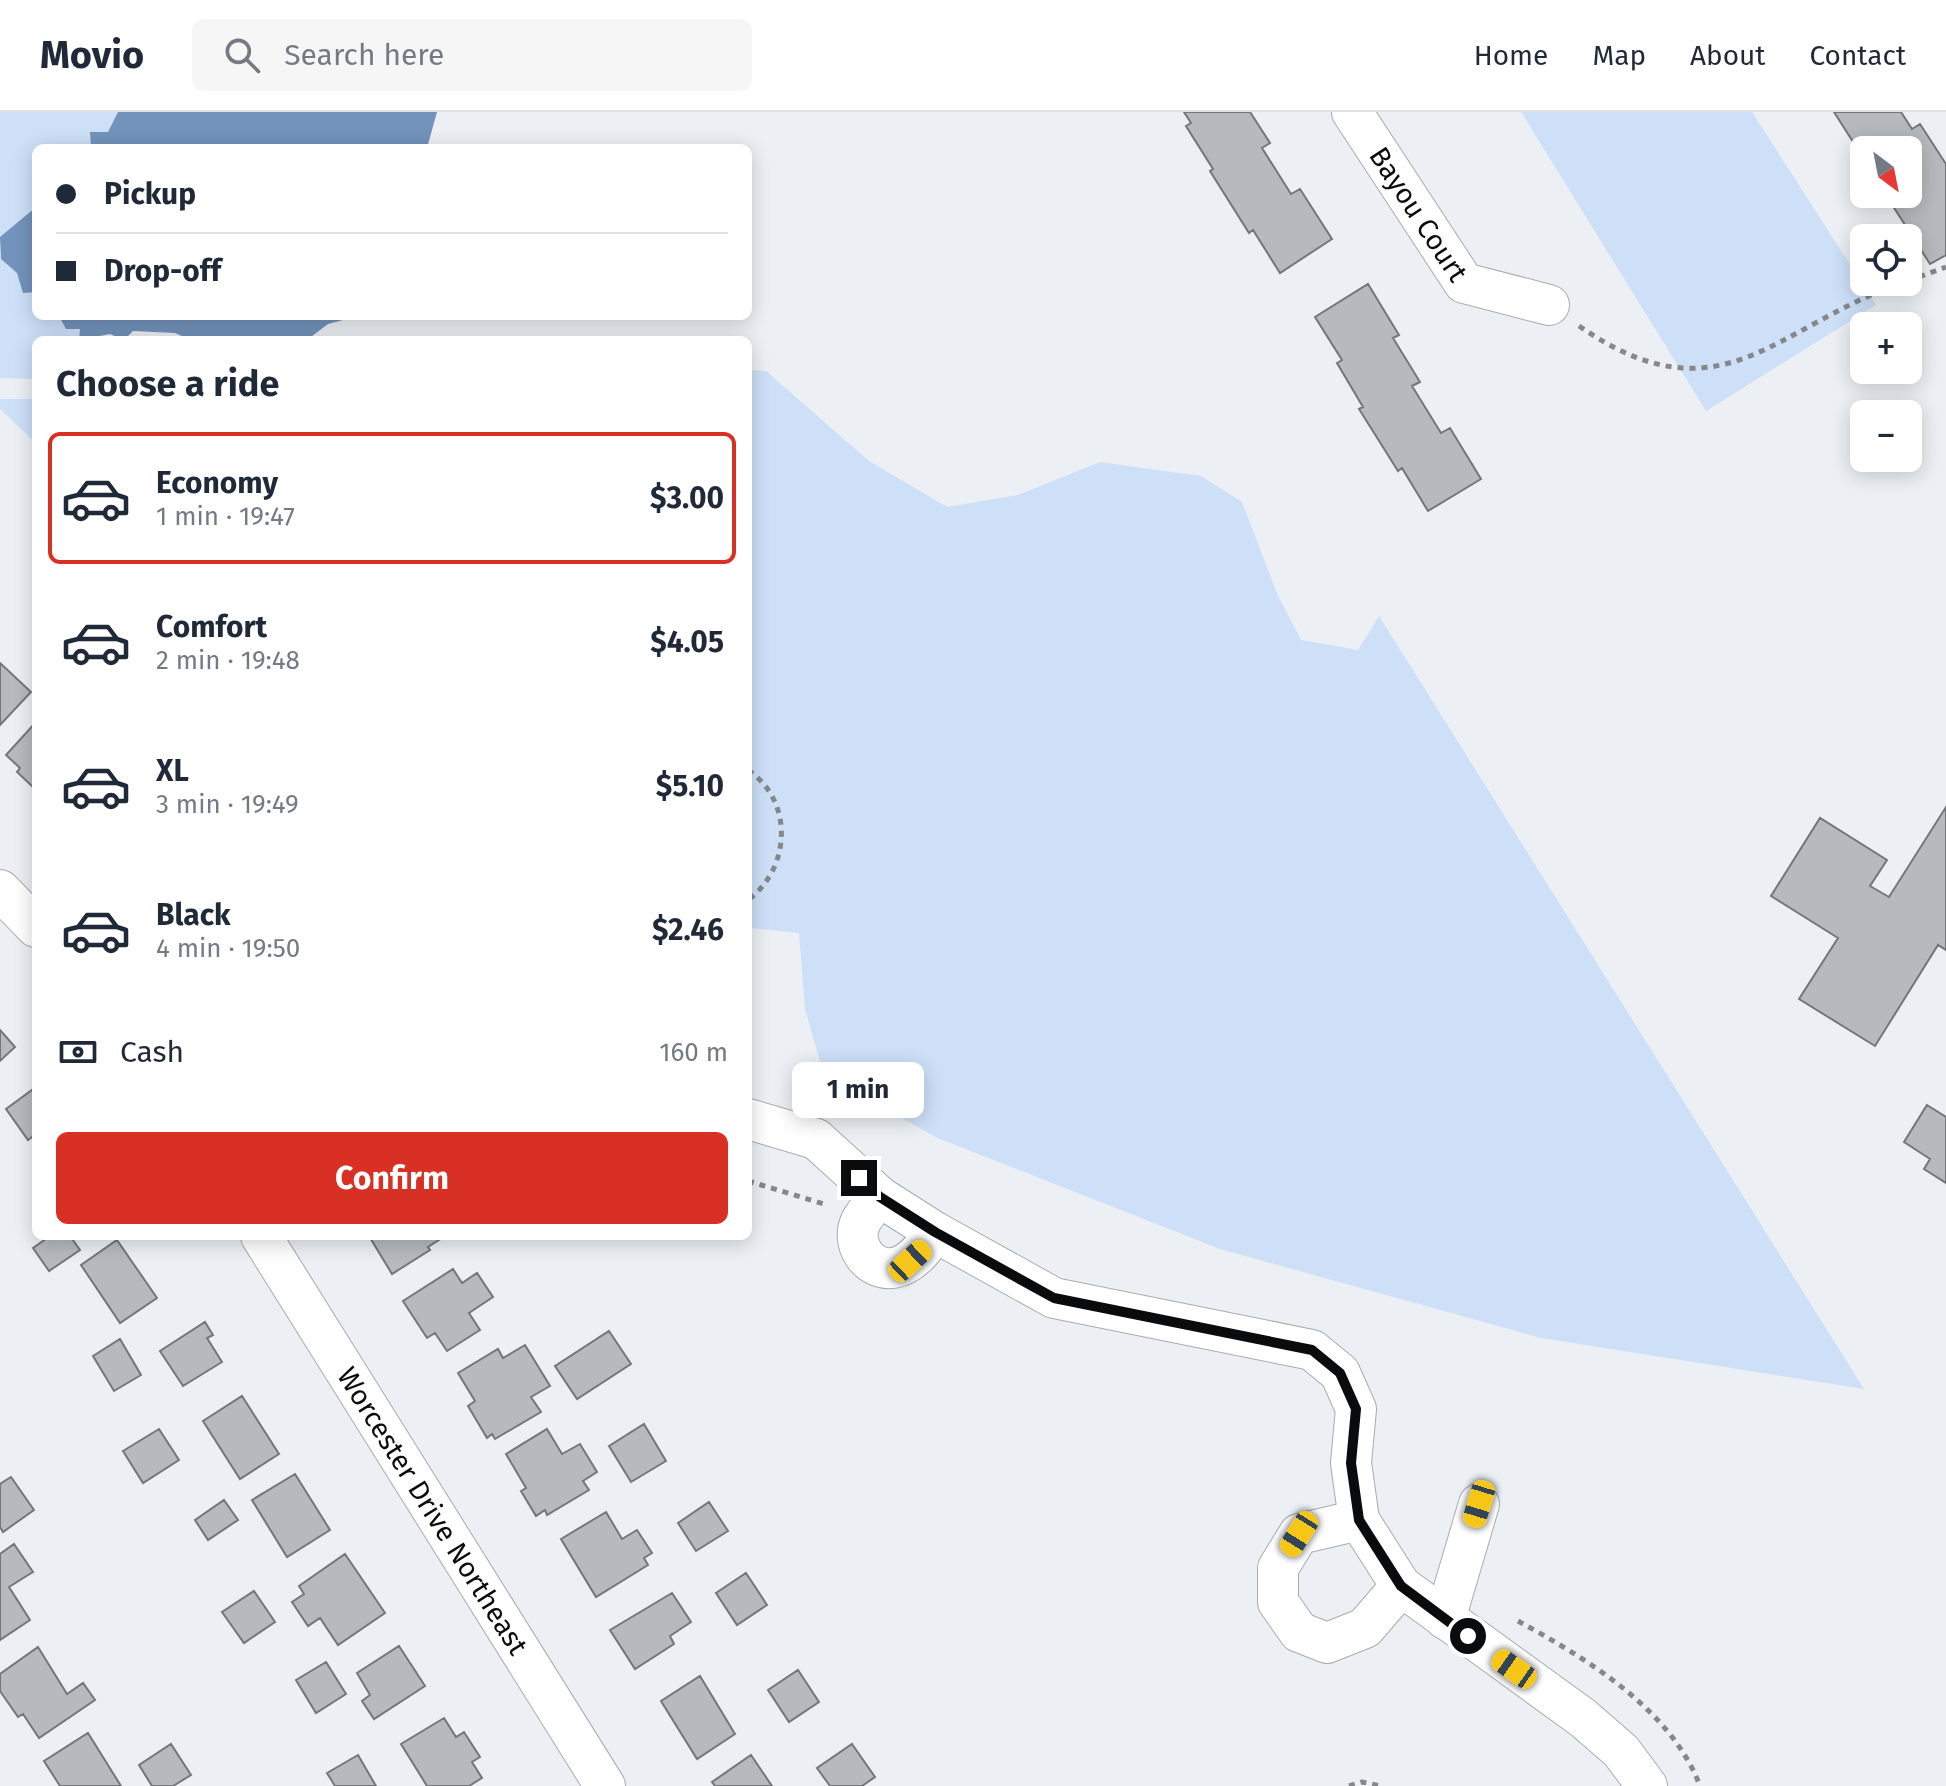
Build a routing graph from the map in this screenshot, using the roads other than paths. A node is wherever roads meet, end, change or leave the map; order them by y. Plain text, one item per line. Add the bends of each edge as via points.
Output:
1 (1352, 112) edge
2 (1549, 305) road end
3 (0, 890) edge
4 (32, 923) edge
5 (752, 1120) edge
6 (875, 1204) junction
7 (935, 1232) junction
8 (264, 1240) edge
9 (1479, 1504) dead end
10 (1359, 1520) junction
11 (1401, 1586) junction
12 (1445, 1619) junction
13 (605, 1786) edge
14 (1647, 1786) edge

1 - 2 street, Bayou Court via 1464,283
3 - 4 street
5 - 6 street via 816,1139
6 - 7 street
6 - 7 street via 857,1235 867,1259 879,1267 910,1261
7 - 10 street via 1054,1298 1312,1350 1340,1373 1356,1409 1351,1463
8 - 13 street, Worcester Drive Northeast
9 - 12 street
10 - 11 street
10 - 11 street via 1299,1534 1278,1568 1278,1602 1299,1632 1327,1643 1365,1628
11 - 12 street
12 - 14 street via 1583,1718 1621,1751

